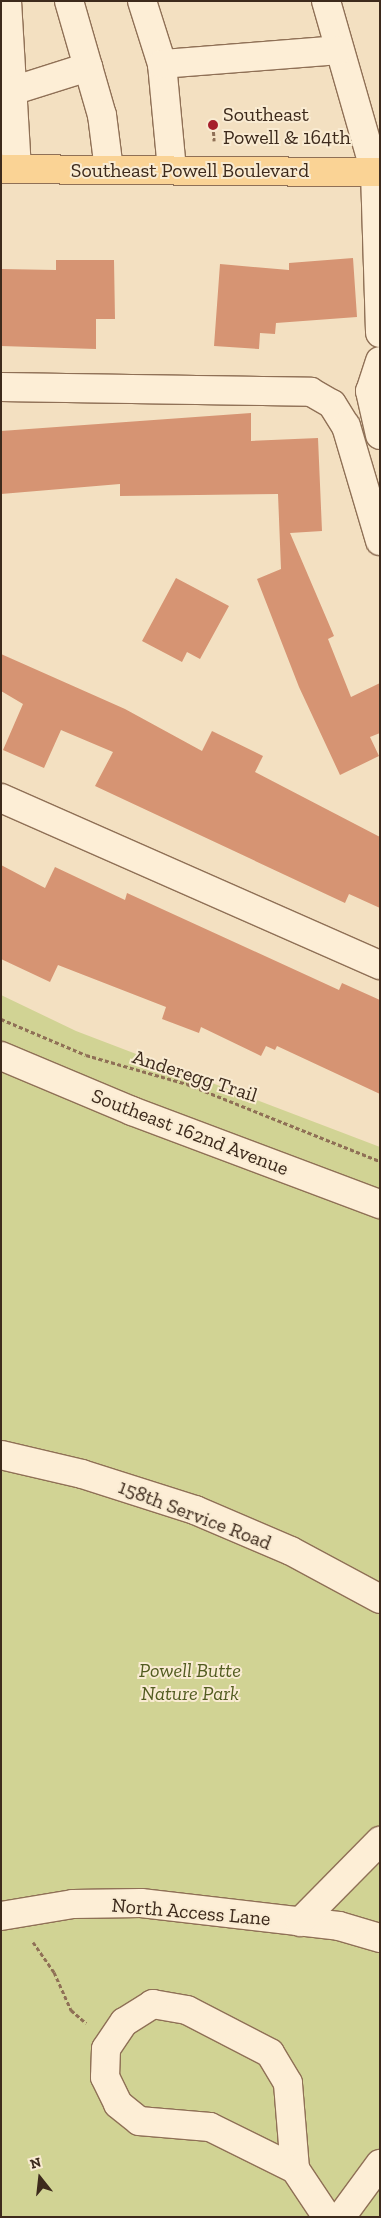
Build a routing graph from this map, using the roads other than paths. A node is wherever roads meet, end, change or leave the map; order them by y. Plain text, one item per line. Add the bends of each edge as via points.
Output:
1 (7, 1) edge
2 (69, 1) edge
3 (142, 1) edge
4 (326, 1) edge
5 (338, 50) junction
6 (6, 60) edge
7 (162, 64) junction
8 (88, 67) junction
9 (12, 91) junction
10 (9, 169) edge
11 (109, 170) junction
12 (172, 170) junction
13 (377, 172) edge
14 (380, 334) edge
15 (380, 361) edge
16 (1, 387) edge
17 (380, 435) edge
18 (380, 541) edge
19 (1, 798) edge
20 (380, 965) edge
21 (1, 1056) edge
22 (380, 1204) edge
23 (1, 1455) edge
24 (380, 1599) edge
25 (380, 1841) edge
26 (1, 1916) edge
27 (300, 1922) junction
28 (380, 1938) edge
29 (380, 2164) edge
30 (295, 2169) junction
31 (327, 2217) edge
32 (340, 2217) edge

1 - 6 street
2 - 8 street
3 - 7 street
4 - 5 street
5 - 7 street
5 - 13 street
6 - 9 street
7 - 12 street
8 - 9 street
8 - 11 street via 102,115
9 - 10 street
10 - 11 main road, Southeast Powell Boulevard
11 - 12 main road, Southeast Powell Boulevard
12 - 13 main road, Southeast Powell Boulevard
13 - 14 street
15 - 17 street via 370,391
16 - 18 street via 311,392 332,404 346,426
19 - 20 street
21 - 22 street, Southeast 162nd Avenue via 123,1108
23 - 24 street, 158th Service Road via 82,1474 195,1510 291,1551
25 - 27 street
26 - 27 street, North Access Lane via 73,1904 141,1903
27 - 28 street, North Access Lane via 339,1926
29 - 32 street
30 - 30 street via 288,2083 270,2053 195,2013 153,2004 124,2022 106,2049 105,2077 118,2104 139,2121 170,2127 210,2127
30 - 31 street

